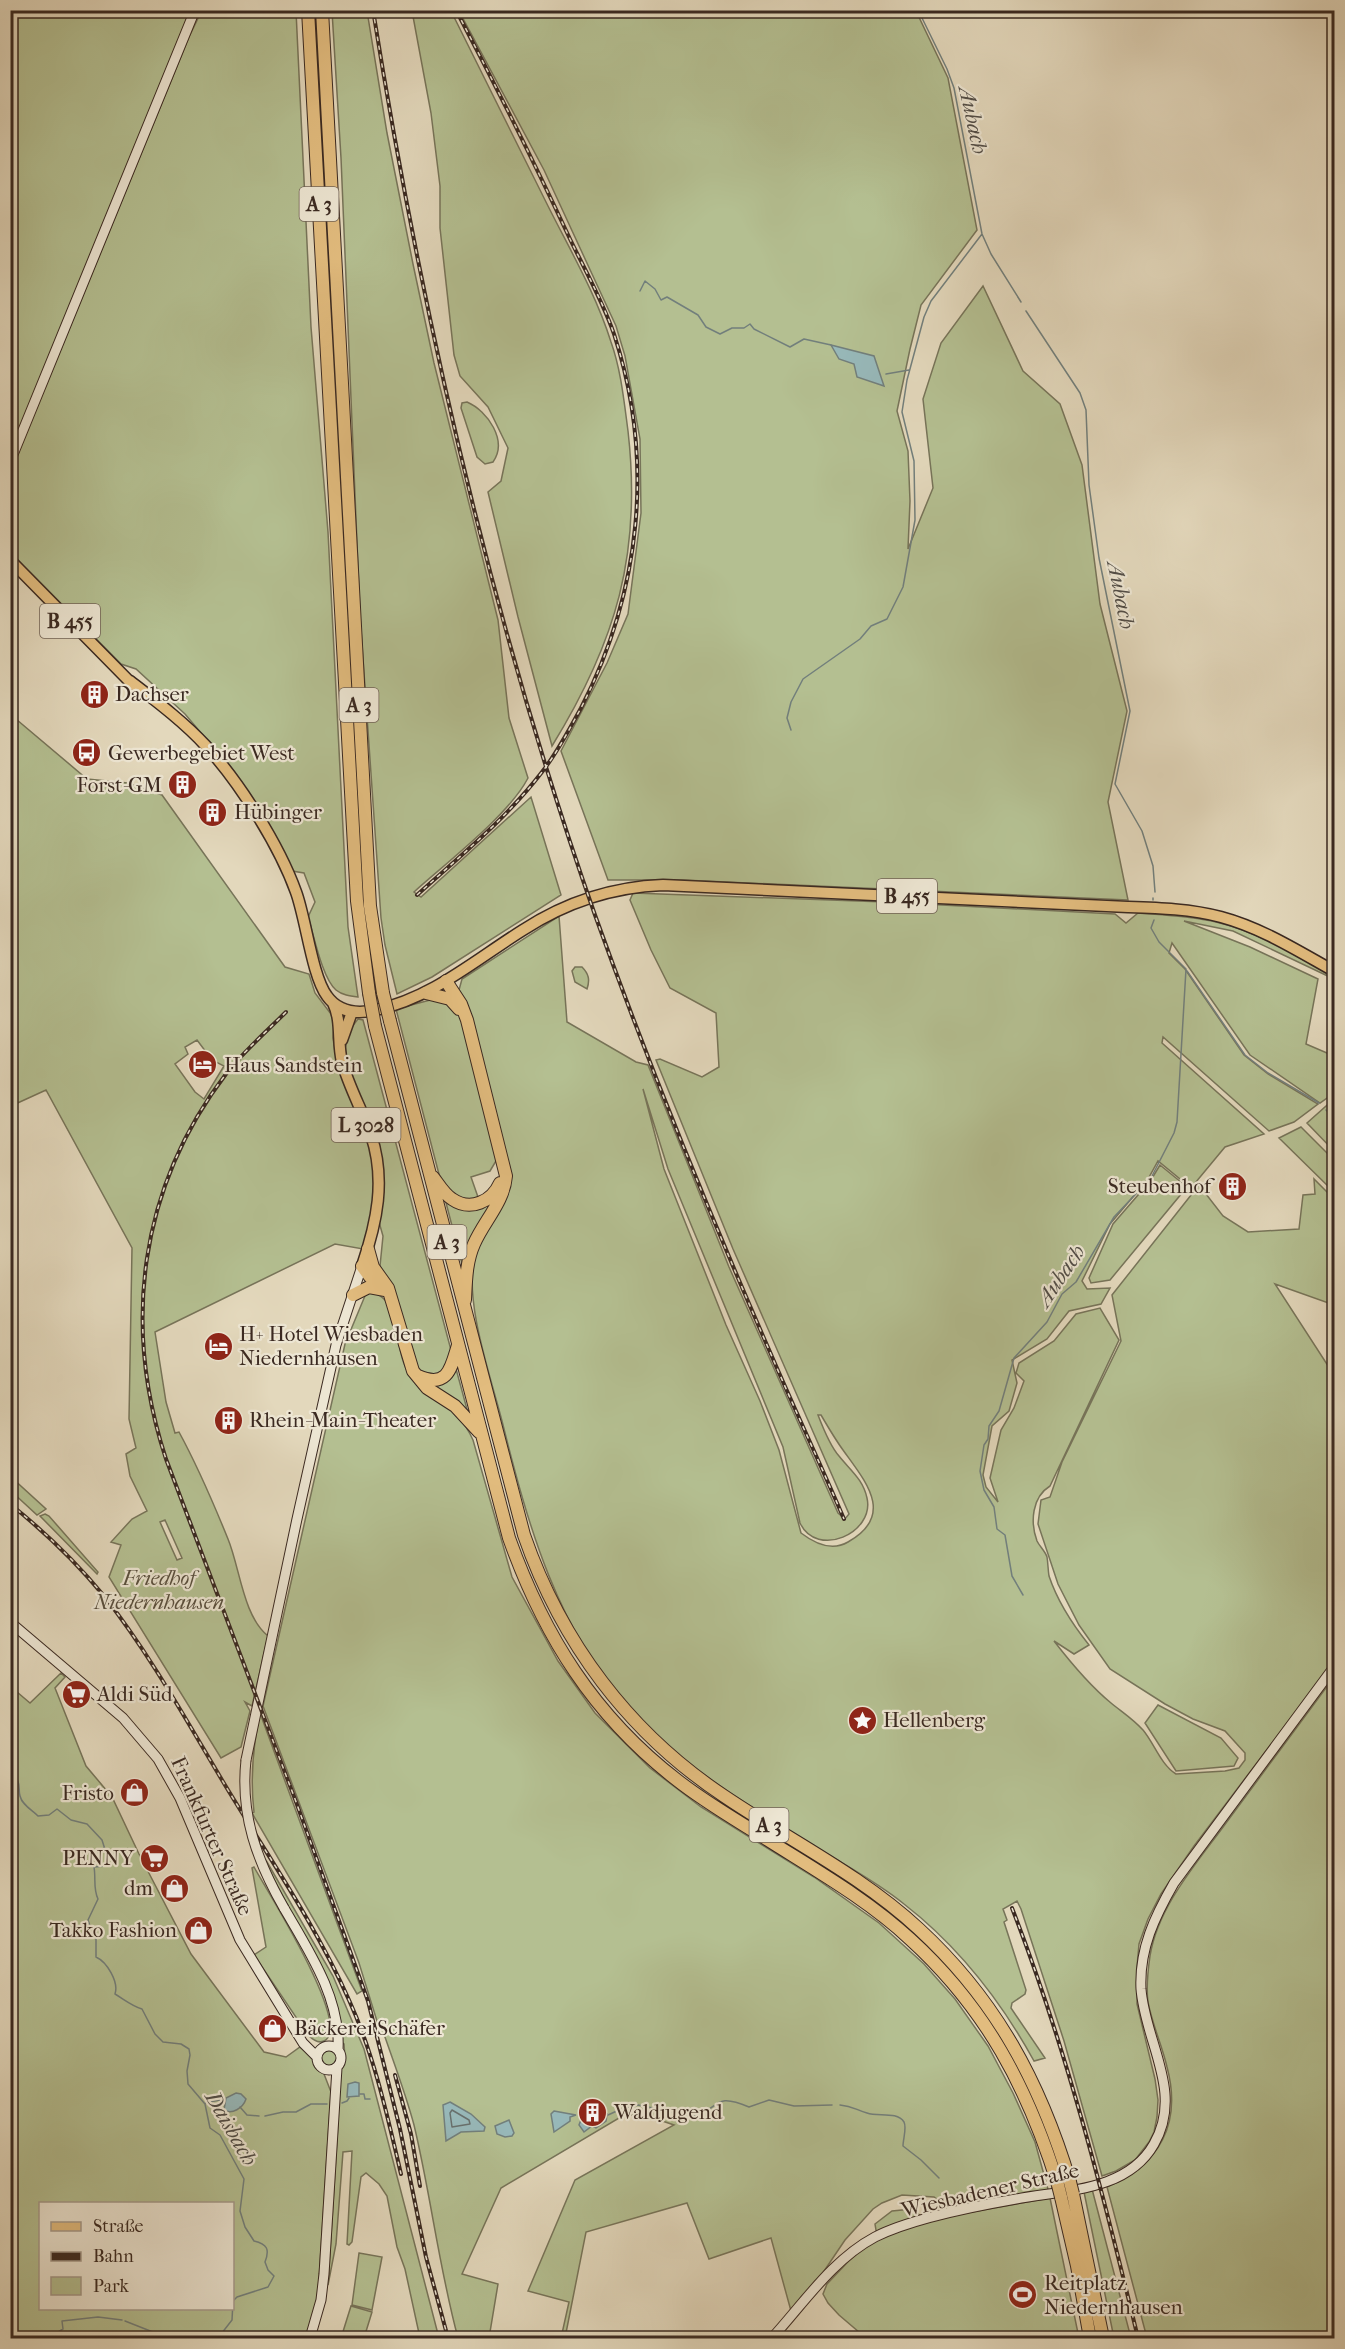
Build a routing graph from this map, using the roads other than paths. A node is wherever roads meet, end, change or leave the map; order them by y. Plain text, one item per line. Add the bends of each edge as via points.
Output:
1 (195, 10) edge
2 (308, 10) edge
3 (322, 10) edge
4 (10, 462) edge
5 (10, 560) edge
6 (1335, 971) edge
7 (446, 981) junction
8 (426, 993) junction
9 (450, 999) junction
10 (333, 1003) junction
11 (352, 1012) junction
12 (467, 1020) junction
13 (339, 1028) junction
14 (340, 1050) junction
15 (504, 1167) junction
16 (429, 1172) junction
17 (368, 1249) junction
18 (362, 1266) junction
19 (379, 1275) junction
20 (388, 1293) junction
21 (353, 1295) junction
22 (465, 1313) junction
23 (458, 1344) junction
24 (416, 1375) junction
25 (482, 1435) junction
26 (10, 1622) edge
27 (1335, 1667) edge
28 (301, 2038) junction
29 (330, 2048) junction
30 (316, 2057) junction
31 (337, 2068) junction
32 (327, 2070) junction
33 (334, 2098) junction
34 (1066, 2189) junction
35 (310, 2338) edge
36 (772, 2338) edge
37 (1090, 2338) edge
38 (1103, 2338) edge

1 - 4 main road
2 - 23 highway, A 3, bridge via 357,901 375,1026
3 - 16 highway, A 3, bridge via 370,906 383,993
5 - 10 main road, B 455 via 171,722 211,751 286,868 300,904 321,986
6 - 7 main road, B 455 via 1260,931 1201,912 663,885 619,888 567,905
7 - 8 main road, B 455
7 - 9 highway
7 - 12 highway
8 - 9 highway
8 - 11 main road, B 455 via 394,1006
9 - 12 highway
10 - 11 main road
10 - 13 main road, L 3028
11 - 13 main road via 344,1016
11 - 14 main road
12 - 15 highway
13 - 14 main road, L 3028
14 - 17 main road, L 3028 via 378,1163 379,1202
15 - 16 highway via 491,1196 469,1205 453,1200
15 - 22 highway via 504,1189 469,1257
16 - 22 highway, A 3
17 - 18 main road, L 3028
17 - 19 highway
18 - 19 highway
18 - 20 highway
18 - 21 main road, L 3028
19 - 20 highway
20 - 21 highway via 369,1287
20 - 24 highway
21 - 29 main road, L 3028, bridge via 336,1345 246,1760 245,1805 252,1839 323,1982 338,2026
22 - 34 highway, A 3 via 531,1554 547,1594 590,1667 629,1716 685,1768 876,1894 948,1958 988,2006 1016,2050 1047,2113
23 - 24 highway via 444,1377 435,1381
23 - 25 highway, A 3
24 - 25 highway via 427,1388 456,1406
25 - 34 highway, A 3 via 509,1538 531,1594 559,1648 593,1698 633,1742 677,1780 861,1900 927,1955 977,2013 1005,2057
26 - 28 main road, Frankfurter Straße via 123,1718 158,1759 180,1798 240,1940
27 - 36 main road, Wiesbadener Straße via 1174,1882 1148,1936 1141,1990 1166,2092 1161,2129 1143,2160 1132,2169 1088,2187 941,2215 877,2236 834,2268
28 - 29 main road via 308,2044
28 - 30 main road, Frankfurter Straße
29 - 30 main road
29 - 31 main road via 341,2057
30 - 32 main road via 318,2065
31 - 32 main road
31 - 33 main road
32 - 33 main road
33 - 35 main road via 323,2284
34 - 37 highway, A 3
34 - 38 highway, A 3

